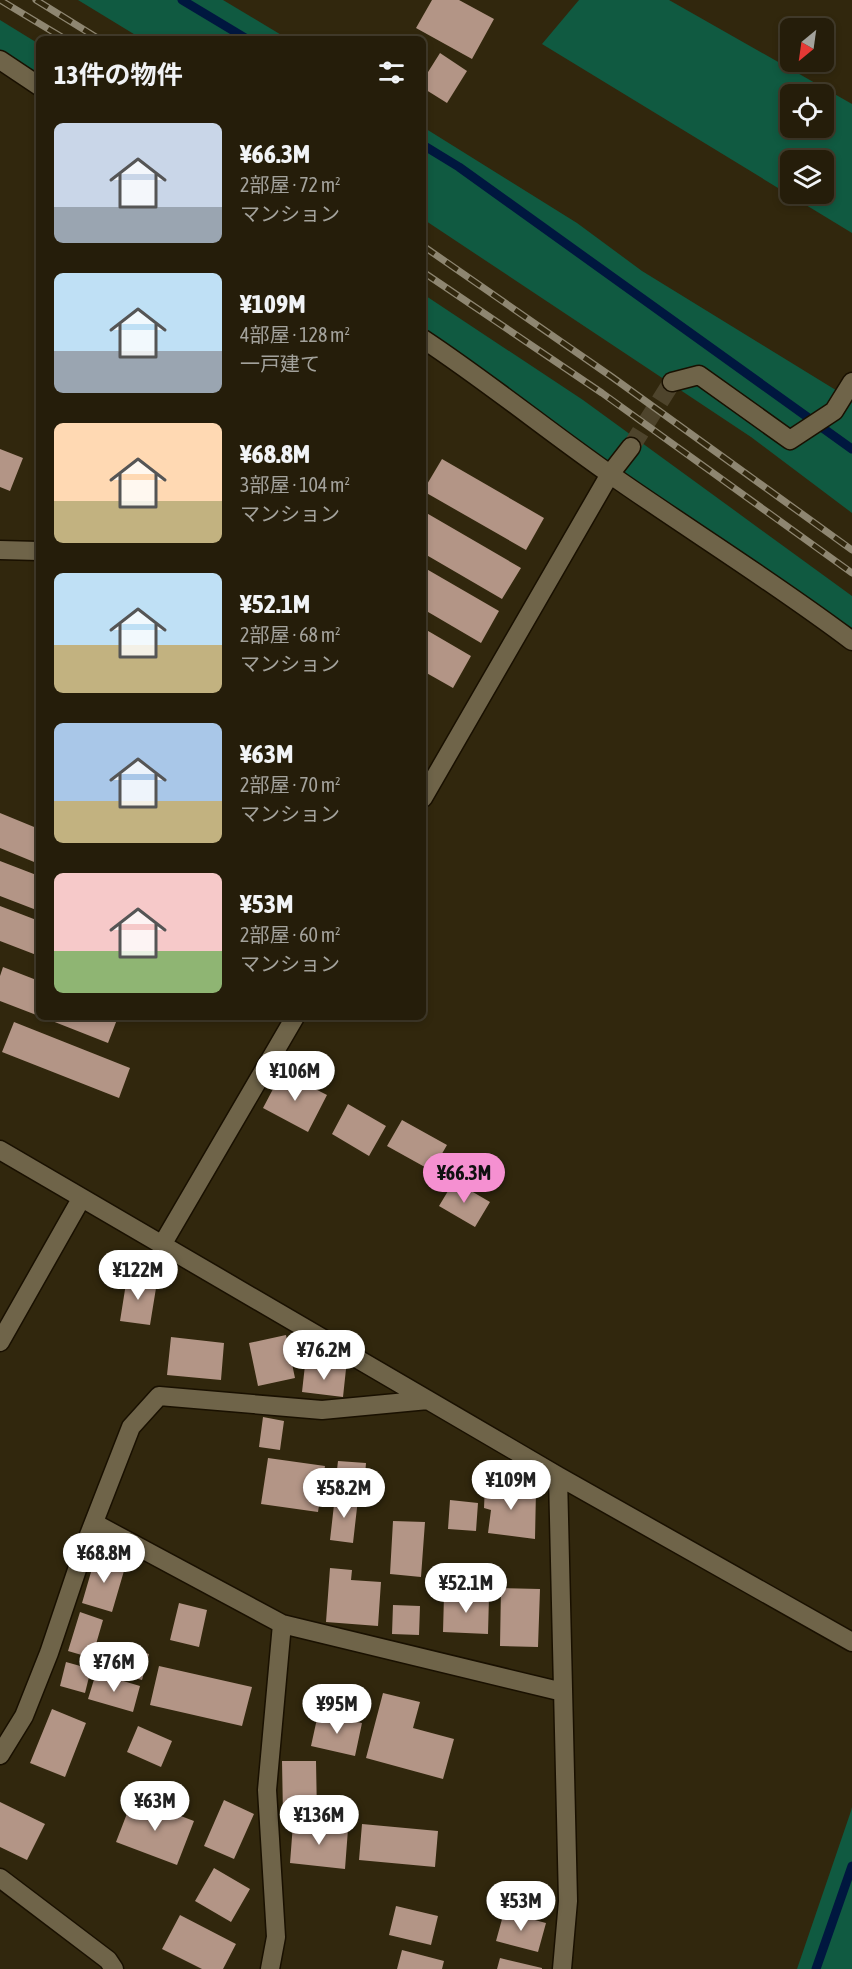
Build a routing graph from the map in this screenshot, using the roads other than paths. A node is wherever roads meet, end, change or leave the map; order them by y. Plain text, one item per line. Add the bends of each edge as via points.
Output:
1 (0, 60) edge
2 (36, 84) edge
3 (426, 341) edge
4 (672, 382) dead end
5 (852, 382) edge
6 (631, 447) tunnel mouth
7 (610, 474) junction
8 (0, 550) edge
9 (36, 551) edge
10 (852, 641) edge
11 (426, 793) edge
12 (293, 1020) edge
13 (0, 1150) edge
14 (81, 1199) junction
15 (162, 1245) junction
16 (0, 1342) edge
17 (428, 1400) junction
18 (558, 1476) junction
19 (94, 1523) junction
20 (282, 1624) junction
21 (852, 1642) edge
22 (563, 1692) junction
23 (0, 1755) edge
24 (0, 1878) edge
25 (114, 1969) edge
26 (270, 1969) edge
27 (562, 1969) edge

1 - 2 street
3 - 7 street
4 - 5 street via 699,375 790,440 834,411
6 - 7 street
7 - 10 street
7 - 11 street
8 - 9 street
12 - 15 street
13 - 14 street
14 - 15 street
14 - 16 street
15 - 17 street
17 - 18 street
17 - 19 street via 322,1410 159,1396 131,1427
18 - 21 street
18 - 22 street
19 - 20 street
19 - 23 street via 24,1716
20 - 22 street
20 - 26 street via 267,1790 276,1937
22 - 27 street via 568,1901
24 - 25 street via 108,1960

